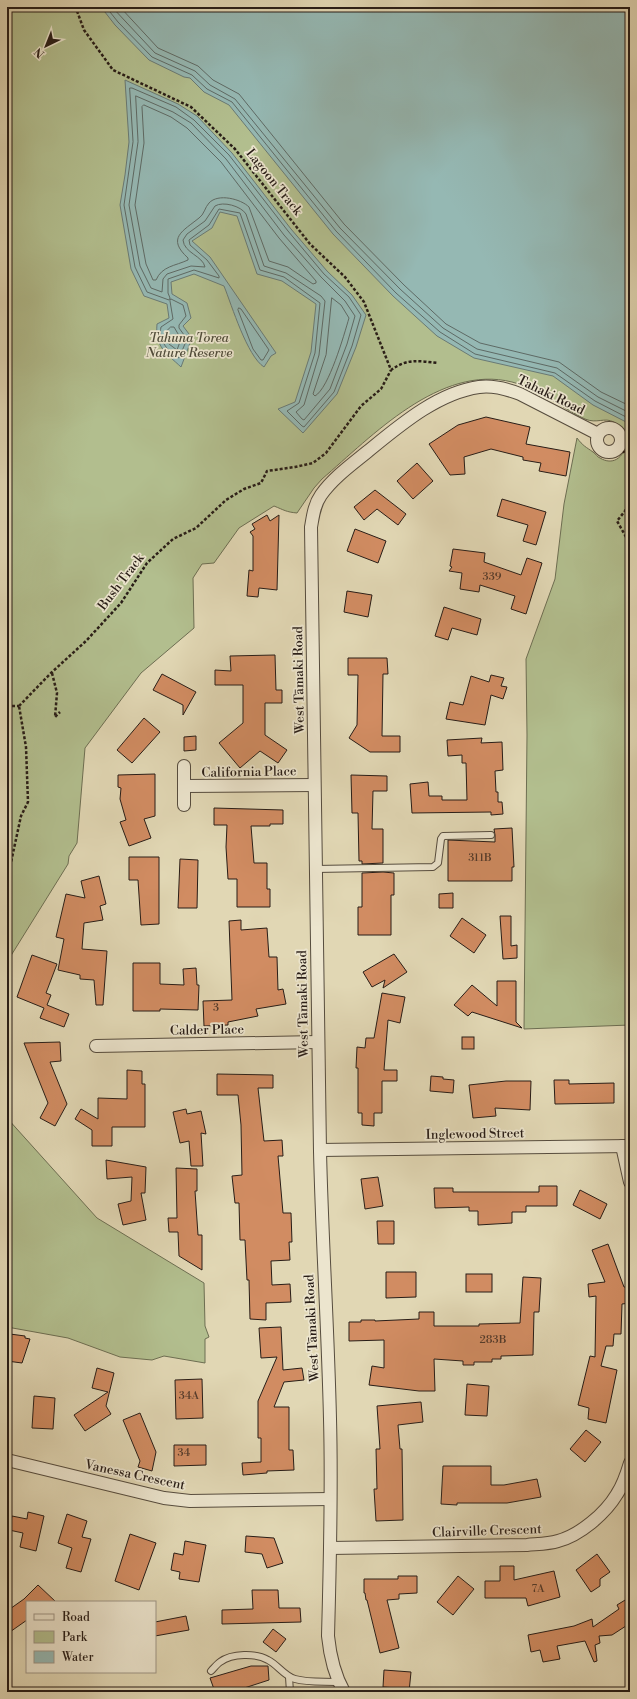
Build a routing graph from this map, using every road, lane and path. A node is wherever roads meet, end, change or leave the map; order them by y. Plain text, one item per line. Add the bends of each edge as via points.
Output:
1 (74, 7) edge
2 (438, 363) dead end
3 (391, 370) junction
4 (466, 390) joint
5 (598, 434) junction
6 (620, 446) junction
7 (630, 458) edge
8 (630, 495) edge
9 (630, 544) edge
10 (51, 673) junction
11 (7, 706) edge
12 (19, 706) junction
13 (60, 712) dead end
14 (184, 766) dead end
15 (314, 785) junction
16 (185, 786) junction
17 (184, 805) dead end
18 (491, 835) dead end
19 (315, 869) junction
20 (7, 870) edge
21 (318, 1042) junction
22 (96, 1046) dead end
23 (626, 1146) edge
24 (320, 1150) junction
25 (630, 1182) edge
26 (7, 1460) edge
27 (630, 1463) edge
28 (330, 1499) junction
29 (330, 1548) junction
30 (212, 1671) dead end
31 (289, 1677) junction
32 (341, 1687) edge
33 (290, 1692) edge

1 - 3 path, Lagoon Track via 84,30 113,70 191,107 235,149 310,244 345,277 364,302
2 - 3 path via 411,360 400,363
3 - 10 path, Bush Track via 381,389 362,406 326,453 312,463 267,471 261,483 244,489 226,500 196,528 173,539 162,548 147,563 116,608 86,641
4 - 5 street, Tahaki Road via 494,386 506,389
4 - 15 street, West Tāmaki Road via 405,421 352,464 320,496 315,506 311,527
5 - 6 street via 604,429 612,428 621,439
5 - 6 street via 598,445 603,451 610,452
6 - 7 path
8 - 9 path via 625,511 617,521
10 - 12 path, Bush Track
10 - 13 path via 57,693 55,717
11 - 12 path
12 - 20 path via 26,747 28,802 21,816 10,867
14 - 16 street, California Place
15 - 16 street, California Place
15 - 19 street, West Tāmaki Road
16 - 17 street, California Place
18 - 19 lane via 443,836 438,863 433,867
19 - 21 street, West Tāmaki Road
21 - 22 street, Calder Place
21 - 24 street, West Tāmaki Road
23 - 24 street, Inglewood Street
23 - 25 street
24 - 28 street, West Tāmaki Road via 328,1334
26 - 28 street, Vanessa Crescent via 164,1498 190,1501
27 - 29 street, Clairville Crescent via 618,1494 609,1505 587,1525 559,1540 527,1545
28 - 29 street, West Tāmaki Road
29 - 32 street, West Tāmaki Road via 329,1652
30 - 31 lane via 221,1661 251,1655 268,1660
31 - 32 lane
31 - 33 lane

